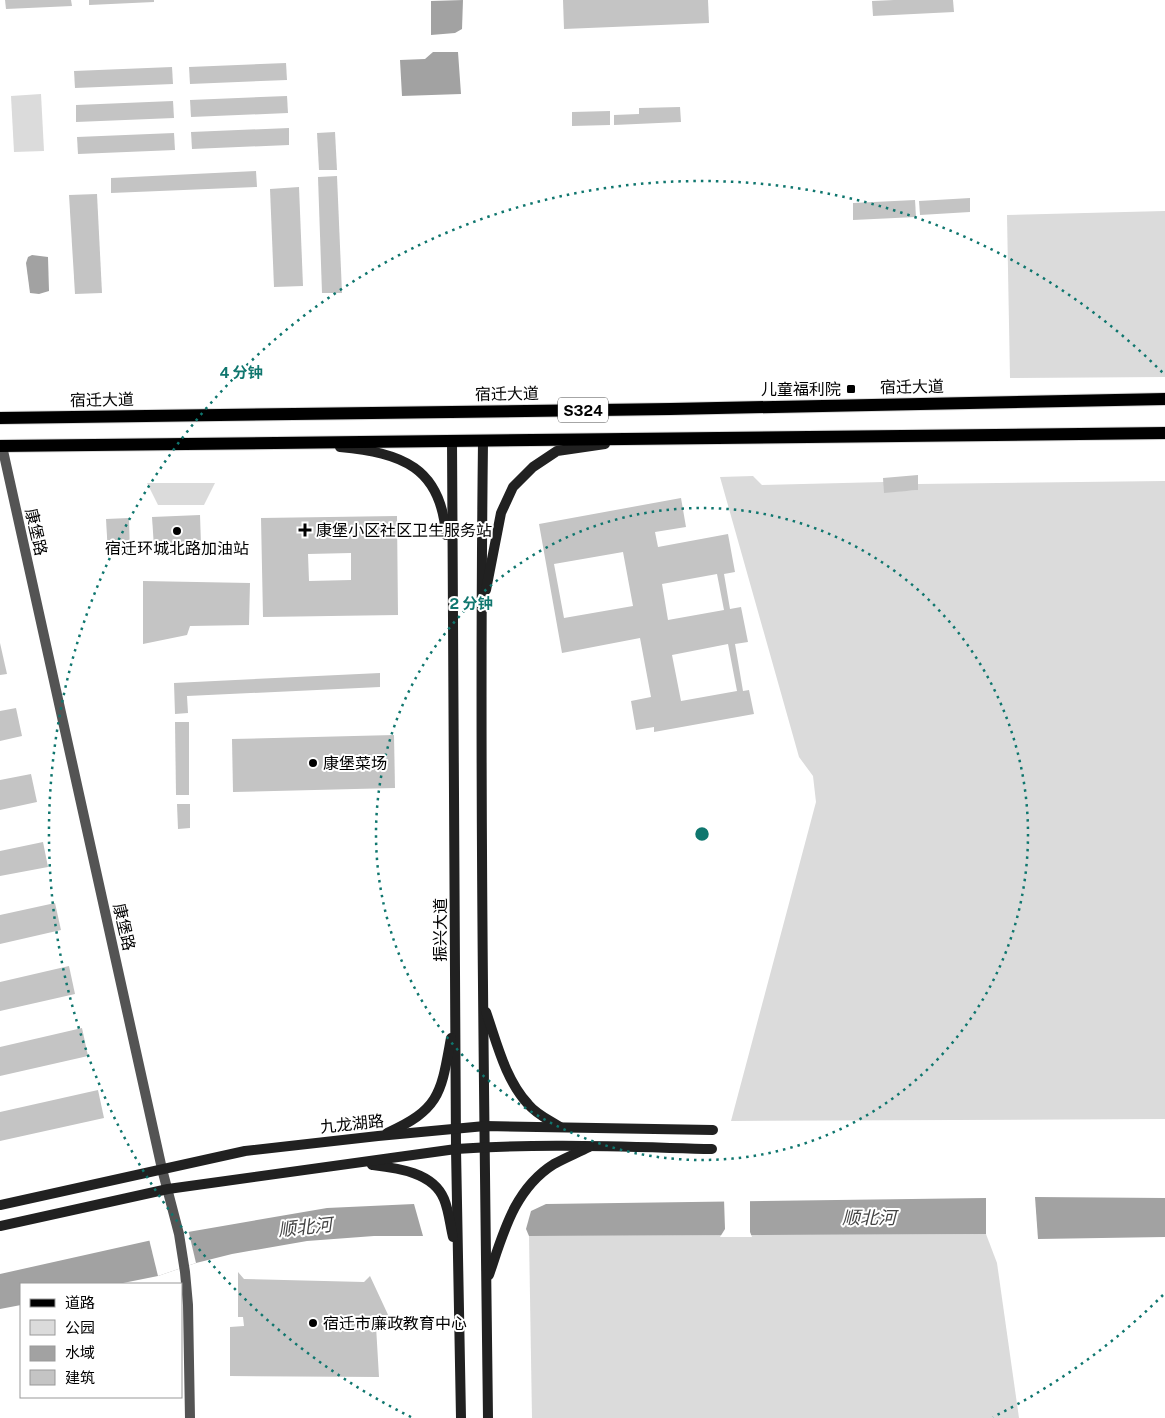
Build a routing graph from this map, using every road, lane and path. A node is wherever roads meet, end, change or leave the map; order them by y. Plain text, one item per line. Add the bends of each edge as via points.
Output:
1 (1165, 399) edge
2 (0, 418) edge
3 (1165, 433) edge
4 (636, 439) junction
5 (452, 441) junction
6 (483, 442) junction
7 (294, 443) junction
8 (1, 446) edge
9 (452, 614) junction
10 (481, 621) junction
11 (483, 1004) junction
12 (455, 1012) junction
13 (485, 1126) junction
14 (560, 1127) junction
15 (456, 1128) junction
16 (713, 1130) dead end
17 (378, 1136) junction
18 (592, 1146) junction
19 (485, 1147) junction
20 (456, 1149) junction
21 (712, 1149) dead end
22 (359, 1163) junction
23 (162, 1169) junction
24 (168, 1189) junction
25 (0, 1205) edge
26 (0, 1226) edge
27 (458, 1264) junction
28 (486, 1283) junction
29 (190, 1418) edge
30 (461, 1418) edge
31 (488, 1418) edge

1 - 2 main road, 宿迁大道 / S324
3 - 4 main road, S324
4 - 6 main road, S324
4 - 10 main road via 557,451 533,467 513,487 501,513
5 - 6 main road, S324
5 - 7 main road, S324
5 - 9 main road, 振兴大道
6 - 10 main road
7 - 8 main road, S324
7 - 9 main road via 360,449 396,457 427,477 441,503 445,521
8 - 23 street, 康堡路
9 - 12 main road, 振兴大道
10 - 11 main road
11 - 13 main road
11 - 14 main road via 515,1087 528,1105
12 - 15 main road, 振兴大道
12 - 17 main road via 443,1081 436,1097 424,1112 408,1123
13 - 14 main road, 九龙湖路
13 - 15 main road, 九龙湖路
13 - 19 main road
14 - 16 main road, 九龙湖路
15 - 17 main road, 九龙湖路
15 - 20 main road, 振兴大道
17 - 23 main road, 九龙湖路 via 244,1151
18 - 19 main road
18 - 21 main road
18 - 28 main road via 554,1164 522,1196 510,1215
19 - 20 main road
19 - 28 main road
20 - 22 main road
20 - 27 main road, 振兴大道
22 - 24 main road
22 - 27 main road via 399,1168 432,1183 443,1196
23 - 24 street, 康堡路
23 - 25 main road, 九龙湖路
24 - 26 main road
24 - 29 street, 康堡路 via 186,1281
27 - 30 main road, 振兴大道
28 - 31 main road

